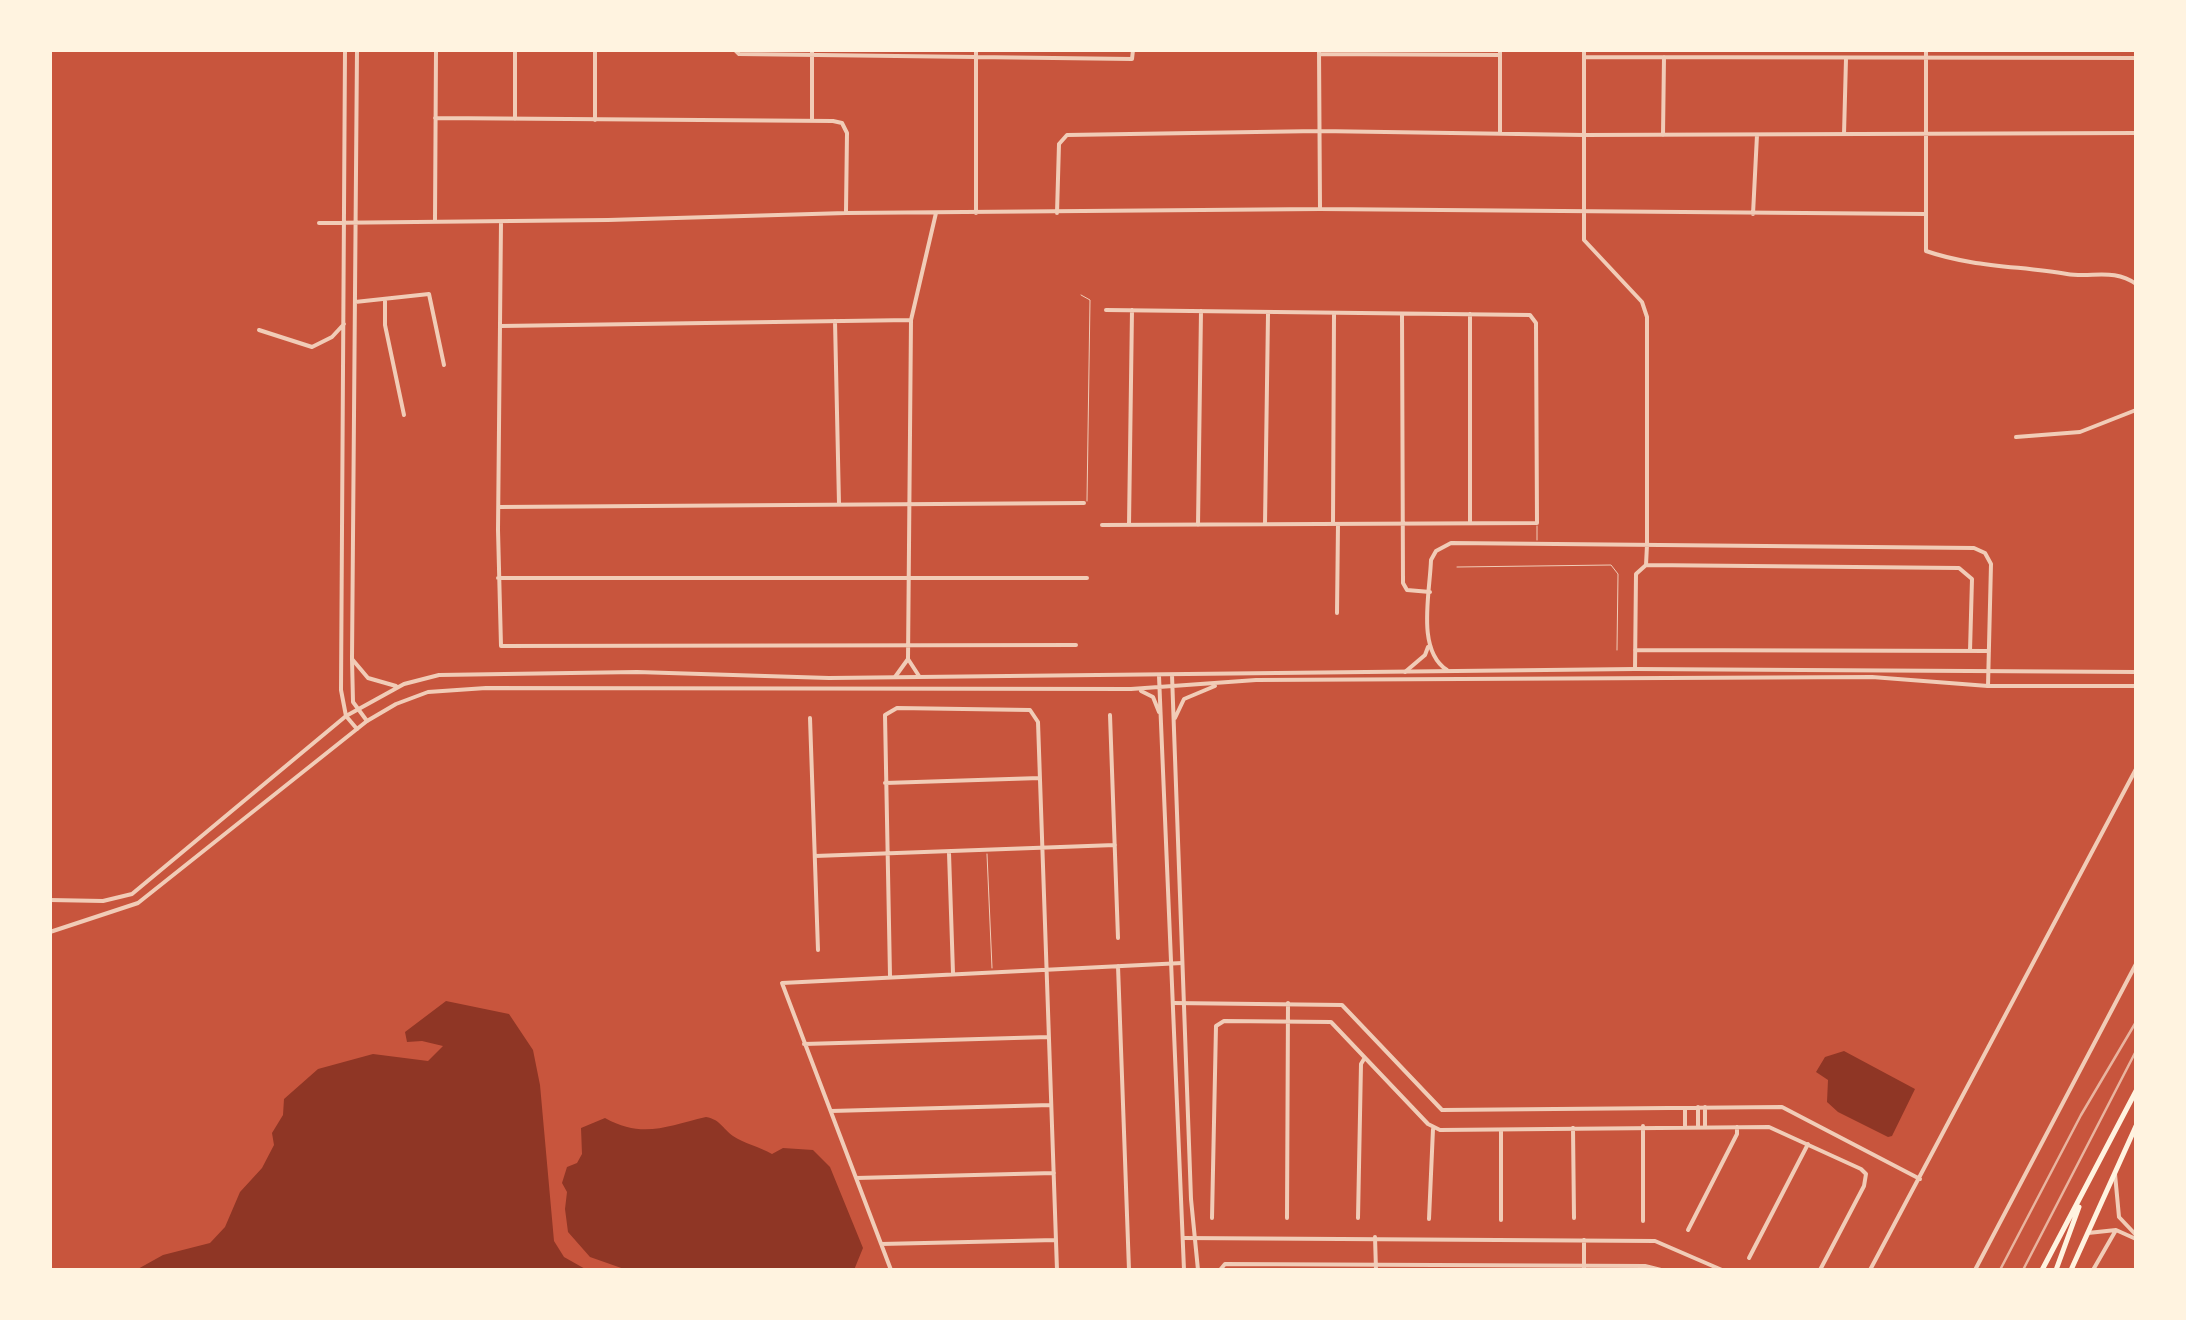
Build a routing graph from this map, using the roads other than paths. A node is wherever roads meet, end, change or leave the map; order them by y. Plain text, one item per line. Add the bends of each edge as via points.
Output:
1 (345, 50) edge
2 (357, 50) edge
3 (436, 50) edge
4 (515, 50) edge
5 (594, 50) edge
6 (976, 50) edge
7 (1057, 50) edge
8 (1133, 50) edge
9 (1926, 50) edge
10 (737, 52) edge
11 (812, 52) edge
12 (1319, 52) edge
13 (1500, 52) edge
14 (890, 53) edge
15 (1584, 53) edge
16 (1755, 54) edge
17 (976, 57) junction
18 (1664, 57) junction
19 (1846, 57) junction
20 (1926, 57) junction
21 (1057, 58) junction
22 (2136, 58) edge
23 (436, 118) junction
24 (515, 119) junction
25 (596, 120) junction
26 (812, 120) junction
27 (1320, 131) junction
28 (1500, 133) junction
29 (2136, 133) edge
30 (1844, 134) junction
31 (1926, 134) junction
32 (1663, 135) junction
33 (1757, 135) junction
34 (1584, 136) junction
35 (344, 144) junction
36 (356, 144) junction
37 (1320, 209) junction
38 (1583, 210) junction
39 (846, 213) junction
40 (936, 213) junction
41 (976, 213) junction
42 (1058, 214) junction
43 (1754, 214) junction
44 (1924, 214) junction
45 (501, 221) junction
46 (435, 222) junction
47 (319, 223) dead end
48 (344, 223) junction
49 (356, 223) junction
50 (2136, 284) edge
51 (1082, 294) dead end
52 (385, 300) junction
53 (354, 302) junction
54 (1106, 310) dead end
55 (1132, 310) junction
56 (1200, 311) junction
57 (1268, 312) junction
58 (1334, 313) junction
59 (1402, 314) junction
60 (1470, 314) junction
61 (911, 320) junction
62 (835, 321) junction
63 (344, 324) junction
64 (501, 326) junction
65 (259, 330) dead end
66 (444, 366) dead end
67 (2136, 410) edge
68 (404, 415) dead end
69 (2016, 437) dead end
70 (1084, 502) joint
71 (839, 504) junction
72 (910, 504) junction
73 (499, 507) junction
74 (1470, 523) junction
75 (1536, 523) junction
76 (1265, 524) junction
77 (1335, 524) junction
78 (1402, 524) junction
79 (1102, 525) dead end
80 (1129, 525) junction
81 (1198, 525) junction
82 (1536, 543) junction
83 (1647, 545) junction
84 (1458, 566) dead end
85 (1646, 566) junction
86 (909, 576) junction
87 (498, 578) junction
88 (1087, 578) dead end
89 (1430, 592) junction
90 (1336, 613) dead end
91 (908, 646) junction
92 (1076, 646) dead end
93 (1428, 647) junction
94 (1616, 650) dead end
95 (1635, 650) junction
96 (1970, 651) junction
97 (1989, 651) junction
98 (352, 659) junction
99 (908, 659) junction
100 (1636, 668) junction
101 (1448, 671) junction
102 (1405, 672) junction
103 (1988, 672) junction
104 (2136, 672) edge
105 (1172, 675) junction
106 (919, 676) junction
107 (1159, 676) junction
108 (896, 677) junction
109 (1220, 684) junction
110 (398, 686) junction
111 (1988, 686) junction
112 (2136, 686) edge
113 (1172, 687) junction
114 (1160, 688) junction
115 (1131, 689) junction
116 (358, 709) junction
117 (1110, 715) dead end
118 (346, 716) junction
119 (810, 718) dead end
120 (367, 722) junction
121 (1162, 722) junction
122 (1173, 722) junction
123 (357, 729) junction
124 (2136, 769) edge
125 (1040, 778) junction
126 (885, 783) junction
127 (1114, 845) junction
128 (1043, 848) junction
129 (987, 850) junction
130 (949, 851) junction
131 (887, 854) junction
132 (814, 856) junction
133 (50, 900) edge
134 (50, 932) edge
135 (1118, 938) dead end
136 (818, 950) dead end
137 (1182, 963) junction
138 (1170, 964) junction
139 (2136, 964) edge
140 (1118, 966) junction
141 (1046, 968) junction
142 (992, 971) junction
143 (953, 973) junction
144 (890, 976) junction
145 (1172, 1003) junction
146 (1183, 1003) junction
147 (1288, 1003) junction
148 (1288, 1021) junction
149 (1049, 1037) junction
150 (804, 1044) junction
151 (1365, 1058) junction
152 (2136, 1091) edge
153 (1051, 1105) junction
154 (1702, 1107) junction
155 (1685, 1108) junction
156 (830, 1111) junction
157 (1644, 1126) junction
158 (1685, 1126) junction
159 (1702, 1126) junction
160 (2136, 1126) edge
161 (1736, 1127) junction
162 (1434, 1128) junction
163 (1573, 1128) junction
164 (1502, 1129) junction
165 (1808, 1144) junction
166 (2115, 1169) junction
167 (1054, 1173) junction
168 (856, 1178) junction
169 (1920, 1179) junction
170 (2088, 1183) junction
171 (1212, 1218) dead end
172 (1287, 1218) dead end
173 (1358, 1218) dead end
174 (1574, 1218) dead end
175 (1429, 1219) dead end
176 (1501, 1220) dead end
177 (1643, 1221) dead end
178 (1688, 1230) dead end
179 (2116, 1230) junction
180 (2087, 1233) junction
181 (1375, 1237) junction
182 (2136, 1237) edge
183 (1182, 1238) junction
184 (1194, 1238) junction
185 (1056, 1240) junction
186 (1584, 1240) junction
187 (881, 1244) junction
188 (1749, 1258) dead end
189 (1306, 1267) edge
190 (1376, 1267) edge
191 (1444, 1268) edge
192 (1514, 1268) edge
193 (1584, 1268) edge
194 (891, 1270) edge
195 (1057, 1270) edge
196 (1129, 1270) edge
197 (1184, 1270) edge
198 (1198, 1270) edge
199 (1220, 1270) edge
200 (1661, 1270) edge
201 (1722, 1270) edge
202 (1820, 1270) edge
203 (1870, 1270) edge
204 (1975, 1270) edge
205 (2042, 1270) edge
206 (2056, 1270) edge
207 (2071, 1270) edge
208 (2093, 1270) edge

1 - 35 street
2 - 36 street
3 - 23 street
4 - 24 street
5 - 25 street
6 - 17 street
7 - 21 street
8 - 21 street via 1132,60
9 - 20 street
10 - 11 street
11 - 14 street
11 - 26 street
12 - 13 street
12 - 27 street
13 - 28 street
14 - 17 street
15 - 18 street
15 - 34 street
16 - 18 street
16 - 19 street
17 - 21 street
17 - 41 street
18 - 32 street
19 - 20 street
19 - 30 street
20 - 22 street
20 - 31 street
23 - 24 street
23 - 46 street
24 - 25 street
25 - 26 street
26 - 39 street via 842,124 846,133
27 - 28 street
27 - 37 street
27 - 42 street via 1067,135 1060,144
28 - 34 street
29 - 31 street
30 - 31 street
30 - 33 street
31 - 44 street
32 - 33 street
32 - 34 street
33 - 43 street
34 - 38 street
35 - 36 street
35 - 48 street
36 - 49 street
37 - 38 street
37 - 42 street
38 - 43 street
38 - 83 street via 1584,240 1642,302 1647,316
39 - 40 street
39 - 45 street
40 - 41 street
40 - 61 street
41 - 42 street
43 - 44 street
44 - 50 street via 1926,251 1941,256 2069,274 2120,274
45 - 46 street
45 - 64 street
46 - 49 street
47 - 48 street
48 - 49 street
48 - 63 street
49 - 53 street
51 - 70 lane via 1090,300 1090,496
52 - 53 street
52 - 66 street via 429,294
52 - 68 street
53 - 98 street
54 - 55 street
55 - 56 street
55 - 80 street
56 - 57 street
56 - 81 street
57 - 58 street
57 - 76 street
58 - 59 street
58 - 77 street
59 - 60 street
59 - 78 street
60 - 74 street
60 - 75 street via 1530,315 1536,323
61 - 62 street
61 - 72 street
62 - 64 street
62 - 71 street
63 - 65 street via 312,347
63 - 118 street via 340,690
64 - 73 street
67 - 69 street via 2088,431
70 - 72 street
71 - 72 street
71 - 73 street
72 - 86 street
73 - 87 street
74 - 75 street
74 - 78 street
75 - 82 lane
76 - 77 street
76 - 81 street
77 - 78 street
77 - 90 street
78 - 89 street via 1403,583 1408,590
79 - 80 street
80 - 81 street
82 - 83 street
82 - 89 street via 1442,546 1432,560
83 - 85 street
83 - 97 street via 1974,548 1991,564
84 - 94 lane via 1611,565 1618,574
85 - 95 street via 1636,574
85 - 96 street via 1959,568 1972,578
86 - 87 street
86 - 88 street
86 - 91 street
87 - 91 street via 504,648
89 - 93 street
91 - 92 street
91 - 99 street
93 - 101 street
93 - 102 street
95 - 96 street
95 - 100 street
96 - 97 street
97 - 103 street
98 - 110 street via 378,684
98 - 116 street
99 - 106 street
99 - 108 street
100 - 101 street
100 - 103 street
101 - 102 street
102 - 105 street
103 - 104 street
103 - 111 street
105 - 107 street
105 - 113 street
106 - 107 street
106 - 108 street
107 - 114 street
108 - 110 street via 485,674
109 - 111 street via 1872,677
109 - 113 street
109 - 122 street via 1184,699
110 - 116 street
111 - 112 street
113 - 114 street
113 - 122 street
114 - 115 street
114 - 121 street
115 - 120 street via 486,688 428,692
115 - 121 street via 1154,697
116 - 118 street
116 - 120 street
117 - 127 street
118 - 123 street
118 - 133 street via 132,894 103,902
119 - 132 street
120 - 123 street
121 - 138 street
122 - 137 street
123 - 134 street via 138,904
124 - 169 street
125 - 126 street
125 - 126 street via 1038,722 1022,708 897,708 884,715
125 - 128 street
126 - 131 street
127 - 128 street
127 - 135 street
128 - 129 street
128 - 141 street
129 - 130 street
129 - 142 lane
130 - 131 street
130 - 143 street
131 - 132 street
131 - 144 street
132 - 136 street
137 - 138 street
137 - 146 street
138 - 140 street
138 - 145 street
139 - 204 street
140 - 141 street
140 - 196 street
141 - 142 street
141 - 149 street
142 - 143 street
143 - 144 street
144 - 150 street via 785,981
145 - 146 street
145 - 183 street
146 - 147 street
146 - 184 street
147 - 148 street
147 - 155 street via 1342,1004 1442,1110
148 - 151 street via 1331,1022
148 - 171 street via 1216,1026
148 - 172 street
149 - 150 street
149 - 153 street
150 - 156 street
151 - 162 street
151 - 173 street
152 - 170 main road
153 - 156 street
153 - 167 street
154 - 155 street
154 - 159 street
154 - 169 street via 1782,1107
155 - 158 street
156 - 168 street
157 - 158 street
157 - 163 street
157 - 177 street
158 - 159 street
159 - 161 street
160 - 166 main road
161 - 165 street via 1776,1129
161 - 178 street
162 - 164 street
162 - 175 street
163 - 164 street
163 - 174 street
164 - 176 street
165 - 188 street
165 - 202 street via 1866,1174
166 - 180 main road
166 - 182 street via 2119,1217
167 - 168 street
167 - 185 street
168 - 187 street
169 - 203 street
170 - 205 main road
170 - 206 main road
179 - 180 street
179 - 182 street
179 - 208 street
180 - 207 main road
181 - 184 street
181 - 186 street
181 - 190 street
183 - 184 street
183 - 197 street
184 - 198 street
185 - 187 street
185 - 195 street
186 - 193 street
186 - 201 street via 1654,1240
187 - 194 street
189 - 190 street
189 - 199 street via 1225,1264
190 - 191 street
191 - 192 street
192 - 193 street
193 - 200 street

